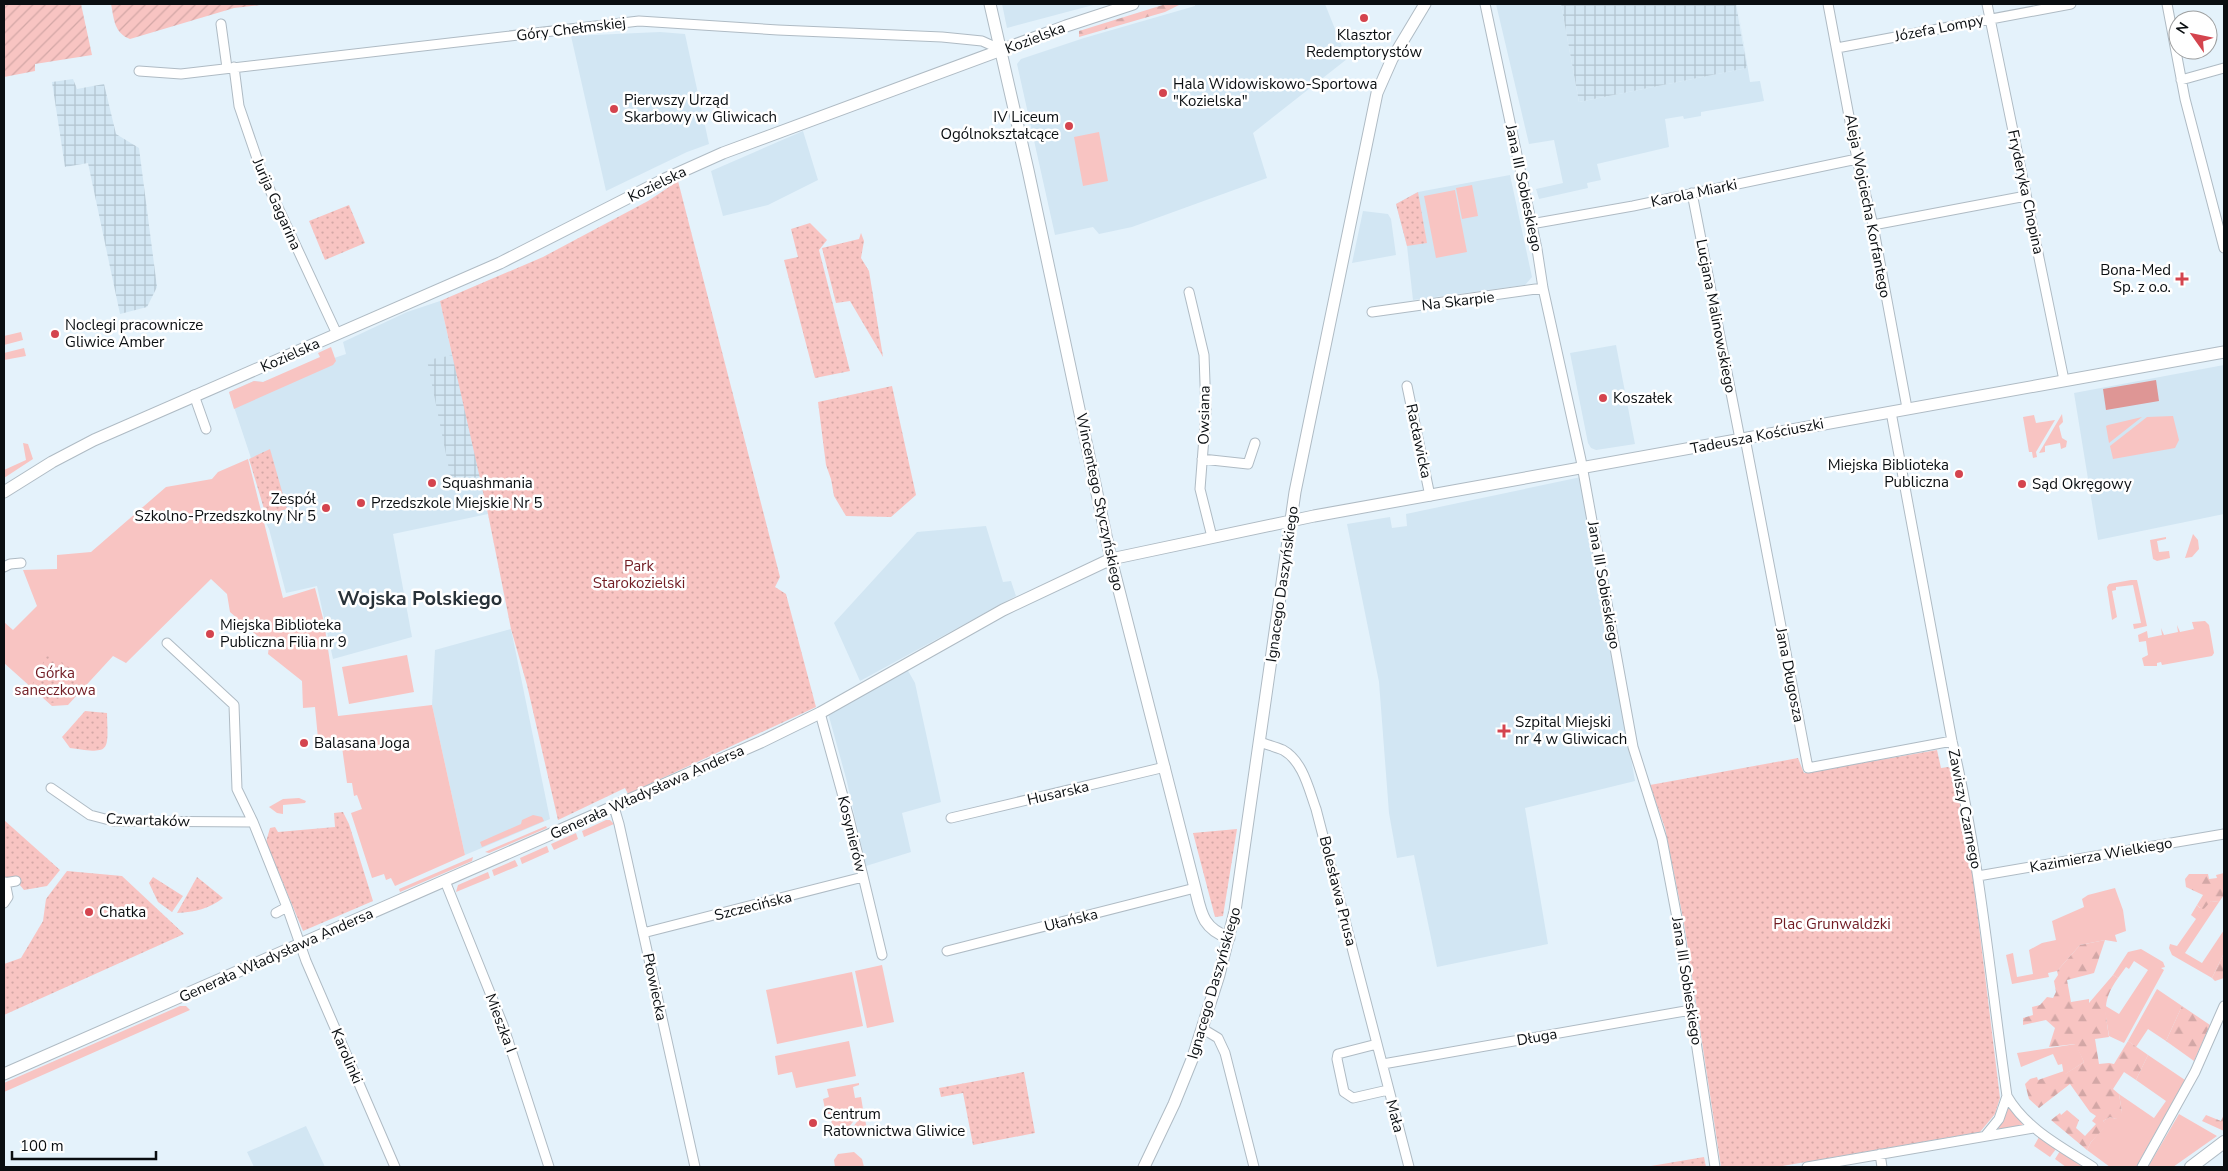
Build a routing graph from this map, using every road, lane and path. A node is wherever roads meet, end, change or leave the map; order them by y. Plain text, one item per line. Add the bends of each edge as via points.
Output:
1 (990, 4) edge
2 (1133, 4) edge
3 (1425, 4) edge
4 (1485, 4) edge
5 (1828, 4) edge
6 (1987, 4) edge
7 (2071, 4) edge
8 (2167, 4) edge
9 (1990, 18) junction
10 (221, 24) dead end
11 (1837, 48) junction
12 (1002, 50) junction
13 (231, 68) junction
14 (2224, 68) edge
15 (139, 71) dead end
16 (2181, 80) junction
17 (1857, 159) junction
18 (1692, 193) junction
19 (2026, 196) junction
20 (1531, 224) junction
21 (1873, 225) junction
22 (2224, 248) edge
23 (1543, 288) junction
24 (1189, 292) dead end
25 (1372, 312) dead end
26 (337, 334) junction
27 (2224, 352) edge
28 (2064, 380) junction
29 (1407, 386) dead end
30 (194, 395) junction
31 (1907, 408) junction
32 (1892, 412) junction
33 (206, 429) dead end
34 (1742, 439) junction
35 (1255, 443) dead end
36 (1202, 459) junction
37 (1582, 468) junction
38 (4, 492) edge
39 (1430, 496) junction
40 (1290, 521) junction
41 (1212, 537) junction
42 (1111, 559) junction
43 (21, 564) dead end
44 (4, 566) edge
45 (167, 643) dead end
46 (820, 713) junction
47 (1952, 741) junction
48 (1260, 742) junction
49 (1164, 767) junction
50 (51, 788) dead end
51 (614, 808) junction
52 (951, 818) dead end
53 (253, 822) junction
54 (2224, 834) edge
55 (1978, 876) junction
56 (863, 877) junction
57 (16, 881) dead end
58 (445, 881) junction
59 (5, 882) edge
60 (1195, 888) junction
61 (4, 903) edge
62 (287, 907) junction
63 (276, 913) dead end
64 (643, 932) junction
65 (1229, 938) junction
66 (301, 945) junction
67 (947, 952) dead end
68 (882, 955) dead end
69 (2224, 1006) edge
70 (1691, 1010) junction
71 (1203, 1029) junction
72 (1377, 1044) junction
73 (1383, 1064) junction
74 (4, 1074) edge
75 (1388, 1090) junction
76 (2007, 1096) junction
77 (2034, 1128) junction
78 (1986, 1136) junction
79 (2224, 1142) edge
80 (1880, 1154) junction
81 (395, 1167) edge
82 (550, 1167) edge
83 (695, 1167) edge
84 (1144, 1167) edge
85 (1254, 1167) edge
86 (1409, 1167) edge
87 (1715, 1167) edge
88 (1807, 1167) edge
89 (1882, 1167) edge
90 (2093, 1167) edge
91 (2142, 1167) edge
92 (2191, 1167) edge

1 - 12 street, Wincentego Styczyńskiego
2 - 12 street, Kozielska
3 - 40 street, Ignacego Daszyńskiego via 1392,59 1377,93
4 - 20 street, Jana III Sobieskiego
5 - 11 street, Aleja Wojciecha Korfantego
6 - 9 street, Fryderyka Chopina
7 - 9 street, Józefa Lompy
8 - 16 street
9 - 11 street, Józefa Lompy
9 - 19 street, Fryderyka Chopina
10 - 13 street, Jurija Gagarina
11 - 17 street, Aleja Wojciecha Korfantego
12 - 13 street, Góry Chełmskiej via 982,41 942,37 639,21
12 - 26 street, Kozielska via 710,158 536,246
12 - 42 street, Wincentego Styczyńskiego
13 - 15 street, Góry Chełmskiej via 181,74
13 - 26 street, Jurija Gagarina via 239,106 262,173
14 - 16 street
16 - 22 street
17 - 18 street, Karola Miarki
17 - 21 street, Aleja Wojciecha Korfantego
18 - 20 street, Karola Miarki
18 - 34 street, Lucjana Malinowskiego
19 - 21 street
19 - 28 street, Fryderyka Chopina
20 - 23 street, Jana III Sobieskiego
21 - 31 street, Aleja Wojciecha Korfantego
23 - 25 street, Na Skarpie
23 - 37 street, Jana III Sobieskiego
24 - 36 street, Owsiana via 1204,355 1206,410
26 - 30 street, Kozielska
27 - 28 street, Tadeusza Kościuszki
28 - 31 street, Tadeusza Kościuszki
29 - 39 street, Racławicka
30 - 33 street
30 - 38 street, Kozielska via 71,452
31 - 32 street, Tadeusza Kościuszki
32 - 34 street, Tadeusza Kościuszki
32 - 47 street, Zawiszy Czarnego
34 - 37 street, Tadeusza Kościuszki
34 - 47 street, Jana Długosza via 1808,768
35 - 36 street via 1248,464
36 - 41 street, Owsiana via 1200,489
37 - 39 street, Tadeusza Kościuszki
37 - 70 street, Jana III Sobieskiego via 1633,747 1662,839
39 - 40 street, Tadeusza Kościuszki
40 - 41 street, Generała Władysława Andersa
40 - 48 street, Ignacego Daszyńskiego
41 - 42 street, Generała Władysława Andersa
42 - 46 street, Generała Władysława Andersa via 1003,610
42 - 49 street, Wincentego Styczyńskiego
43 - 44 street
45 - 53 street via 234,705 237,789
46 - 51 street, Generała Władysława Andersa
46 - 56 street, Kosynierów
47 - 55 street, Zawiszy Czarnego via 1964,787
48 - 65 street, Ignacego Daszyńskiego via 1239,895
48 - 72 street, Bolesława Prusa via 1290,755 1305,778 1322,828
49 - 52 street, Husarska
49 - 60 street, Wincentego Styczyńskiego
50 - 53 street, Czwartaków via 90,815 106,820
51 - 58 street, Generała Władysława Andersa
51 - 64 street, Płowiecka
53 - 62 street
54 - 55 street, Kazimierza Wielkiego
55 - 76 street, Zawiszy Czarnego
56 - 64 street, Szczecińska
56 - 68 street, Kosynierów
57 - 59 street
58 - 66 street, Generała Władysława Andersa
58 - 82 street, Mieszka I via 503,1025
59 - 61 street via 8,897
60 - 65 street, Wincentego Styczyńskiego via 1206,923
60 - 67 street, Ułańska
62 - 63 street
62 - 66 street
64 - 83 street, Płowiecka
65 - 71 street, Ignacego Daszyńskiego
66 - 74 street, Generała Władysława Andersa
66 - 81 street, Karolinki
69 - 91 street via 2191,1080
70 - 73 street, Długa
70 - 87 street, Jana III Sobieskiego
71 - 84 street, Ignacego Daszyńskiego via 1174,1104
71 - 85 street via 1218,1038 1225,1053
72 - 73 street, Bolesława Prusa
72 - 75 street via 1338,1054 1344,1092 1353,1098
73 - 75 street, Mała
75 - 86 street, Mała
76 - 77 street, Zawiszy Czarnego via 2013,1107
76 - 78 street via 1999,1119
77 - 78 street
77 - 90 street, Zawiszy Czarnego
78 - 80 street
79 - 92 main road
80 - 88 street
80 - 89 street

